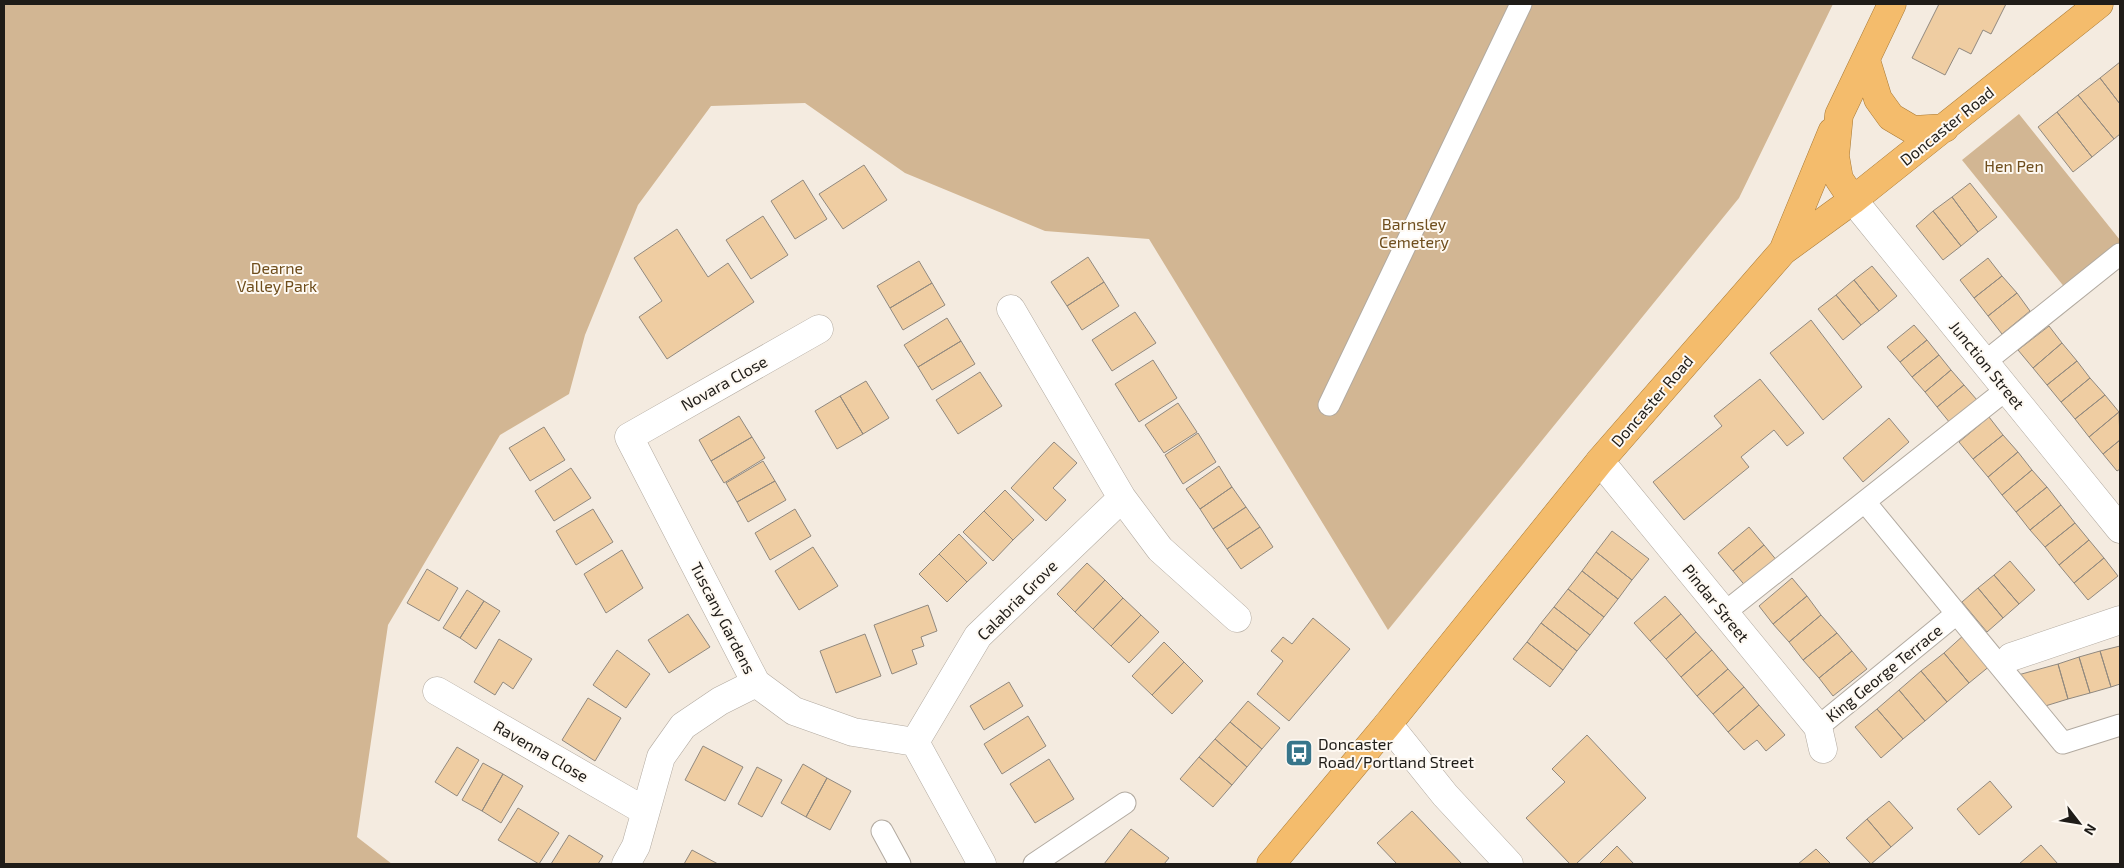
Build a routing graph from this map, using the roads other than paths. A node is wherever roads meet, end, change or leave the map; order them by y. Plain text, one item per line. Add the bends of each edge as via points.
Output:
1 (1521, 4) edge
2 (1892, 4) edge
3 (2099, 4) edge
4 (1866, 60) junction
5 (1839, 115) junction
6 (1945, 128) junction
7 (1853, 200) junction
8 (1783, 251) junction
9 (2120, 254) edge
10 (1011, 309) dead end
11 (819, 329) dead end
12 (1984, 362) junction
13 (2007, 389) junction
14 (1330, 405) dead end
15 (629, 437) joint
16 (1600, 461) junction
17 (1122, 498) junction
18 (1865, 502) junction
19 (2120, 529) edge
20 (1724, 613) junction
21 (1237, 618) dead end
22 (1950, 619) dead end
23 (2120, 620) edge
24 (2011, 657) dead end
25 (756, 683) junction
26 (437, 691) dead end
27 (1388, 724) junction
28 (2120, 724) edge
29 (1821, 738) joint
30 (915, 742) junction
31 (1125, 803) dead end
32 (645, 811) junction
33 (882, 831) dead end
34 (626, 864) edge
35 (900, 864) edge
36 (980, 864) edge
37 (1034, 864) edge
38 (1271, 864) edge
39 (1509, 864) edge

1 - 14 lane
2 - 4 highway
3 - 6 highway, Doncaster Road
4 - 5 highway
4 - 6 highway via 1878,99 1891,117 1913,130
5 - 7 highway via 1835,156 1839,179
5 - 8 highway
6 - 7 highway, Doncaster Road
7 - 8 highway, Doncaster Road
7 - 12 street, Junction Street
8 - 16 highway, Doncaster Road
9 - 12 lane
10 - 17 street
11 - 15 street, Novara Close
12 - 13 street, Junction Street
13 - 18 lane
13 - 19 street, Junction Street
15 - 25 street, Tuscany Gardens
16 - 20 street, Pindar Street
16 - 27 highway, Doncaster Road
17 - 21 street via 1160,549
17 - 30 street, Calabria Grove via 978,636
18 - 20 lane
18 - 28 lane via 2063,743
20 - 29 street, Pindar Street
22 - 29 lane, King George Terrace
23 - 24 street
25 - 30 street, Tuscany Gardens via 794,711 853,732
25 - 32 street via 720,701 683,726 660,757
26 - 32 street, Ravenna Close
27 - 38 highway, Doncaster Road
27 - 39 street via 1445,794
30 - 36 street
31 - 37 lane
32 - 34 street via 636,846
33 - 35 lane

